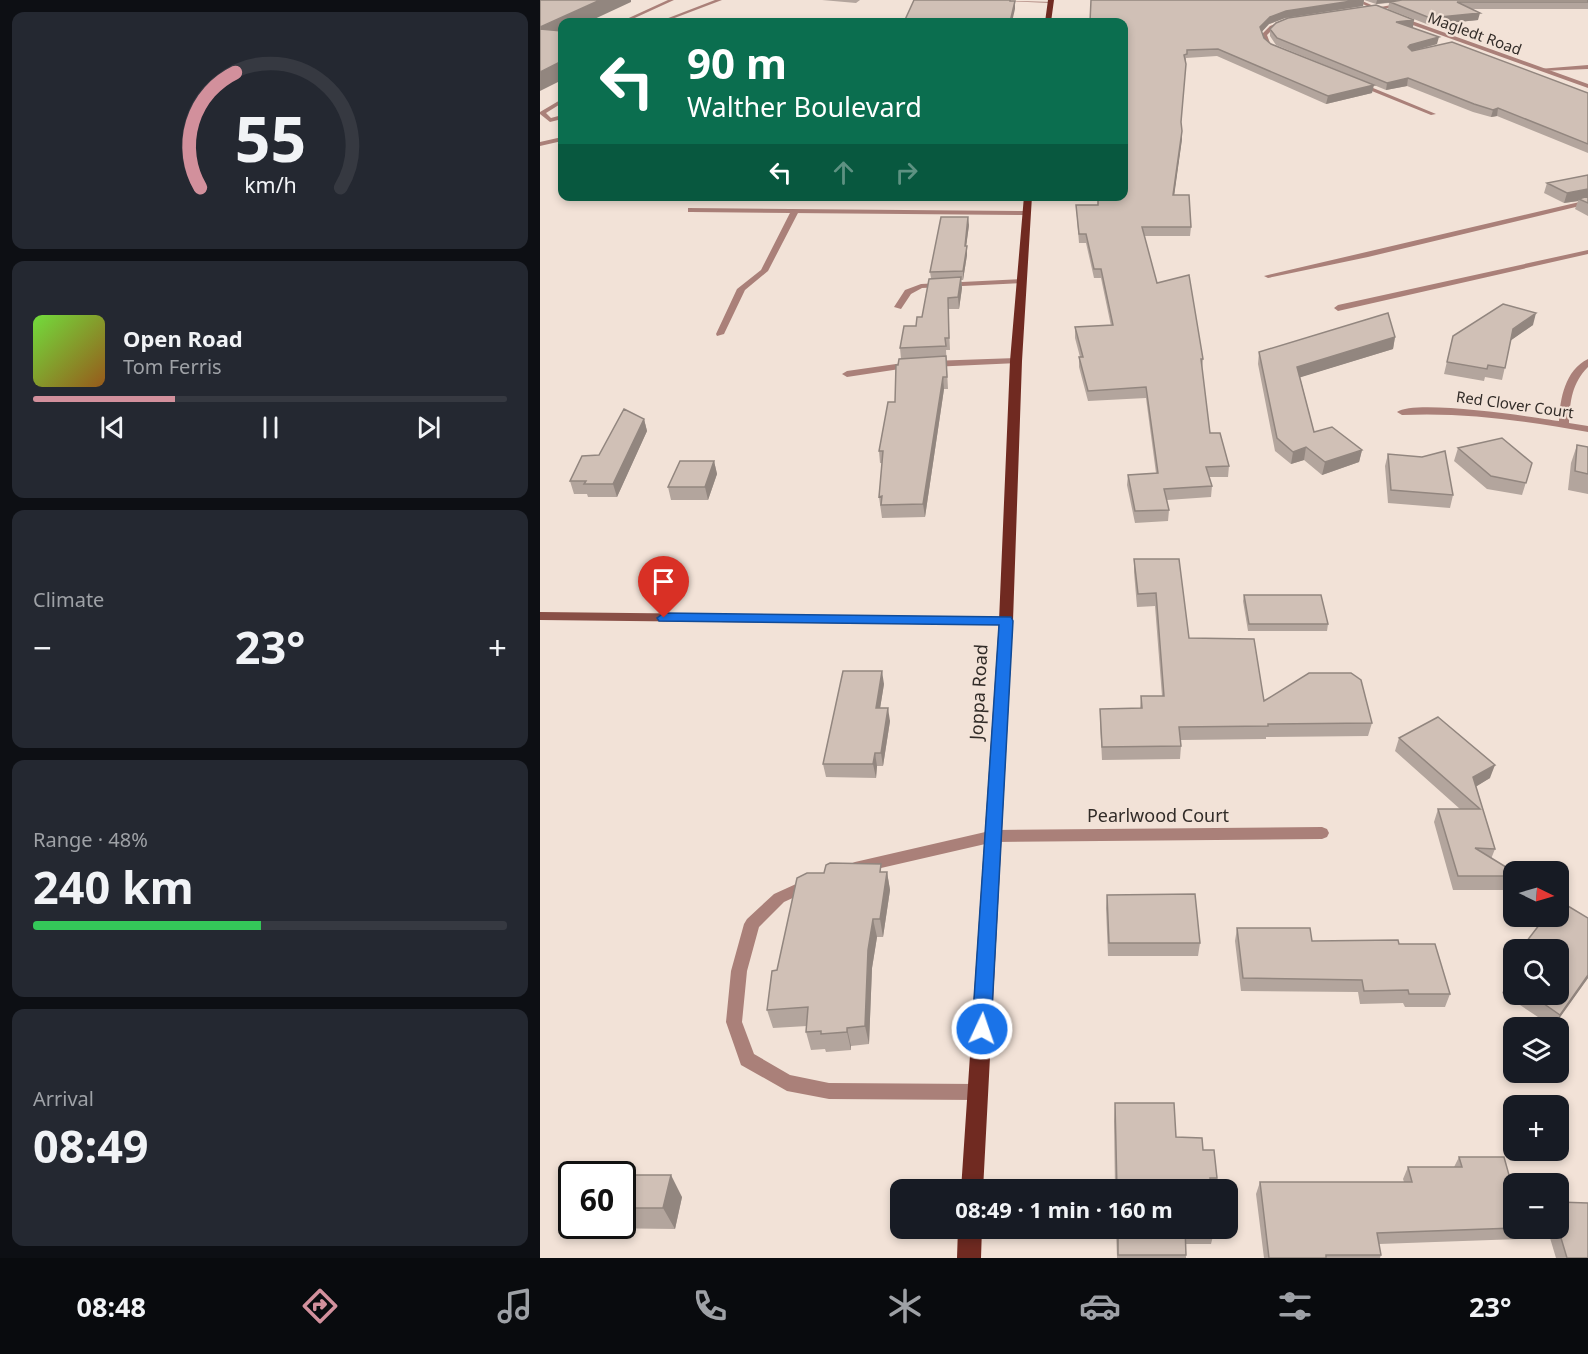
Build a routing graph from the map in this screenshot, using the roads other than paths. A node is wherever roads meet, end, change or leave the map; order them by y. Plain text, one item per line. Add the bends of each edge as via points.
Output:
1 (672, 0) edge
2 (720, 0) edge
3 (985, 0) edge
4 (1356, 0) edge
5 (1428, 0) edge
6 (1051, 1) edge
7 (1374, 8) junction
8 (1364, 10) edge
9 (632, 18) edge
10 (672, 18) edge
11 (1049, 18) edge
12 (1293, 20) edge
13 (1464, 42) junction
14 (1454, 44) edge
15 (1284, 52) edge
16 (1588, 67) edge
17 (1542, 69) junction
18 (1348, 79) edge
19 (1588, 86) edge
20 (558, 103) edge
21 (1433, 114) dead end
22 (558, 118) edge
23 (558, 140) edge
24 (540, 144) edge
25 (1027, 201) edge
26 (1588, 202) edge
27 (691, 210) dead end
28 (795, 211) junction
29 (1026, 213) junction
30 (1588, 252) edge
31 (1268, 276) dead end
32 (1021, 281) junction
33 (898, 308) dead end
34 (1338, 308) dead end
35 (720, 334) dead end
36 (1016, 361) junction
37 (1588, 362) edge
38 (848, 374) dead end
39 (1402, 412) dead end
40 (1564, 425) junction
41 (1588, 429) edge
42 (540, 616) edge
43 (1006, 621) junction
44 (1322, 833) dead end
45 (994, 836) junction
46 (978, 1092) junction
47 (973, 1179) edge
48 (970, 1239) edge
49 (969, 1258) edge

1 - 9 street
2 - 10 street
3 - 6 street
4 - 7 street, Magledt Road
5 - 7 street
6 - 11 main road
7 - 8 street
7 - 13 street, Magledt Road
12 - 15 street via 1264,35 1268,44
13 - 14 street
13 - 17 street, Magledt Road
16 - 17 street
17 - 19 street, Magledt Road
18 - 21 street
20 - 22 street via 542,113 550,120
23 - 24 street
25 - 29 main road, Joppa Road
26 - 31 street
27 - 28 street
28 - 29 street
28 - 35 street via 764,271 741,289
29 - 32 main road, Joppa Road
30 - 34 street
32 - 33 street via 921,286 908,292
32 - 36 main road, Joppa Road
36 - 38 street via 915,365
36 - 43 main road, Joppa Road
37 - 40 street via 1571,381 1565,399
39 - 40 street, Red Clover Court via 1469,411
40 - 41 street, Red Clover Court
42 - 43 main road
43 - 45 main road, Joppa Road
44 - 45 street, Pearlwood Court
45 - 46 main road, Joppa Road
45 - 46 street, Pearlwood Court via 880,861 832,875 779,898 752,924 740,971 734,1022 747,1059 787,1083 829,1091
46 - 47 main road, Joppa Road
48 - 49 main road

